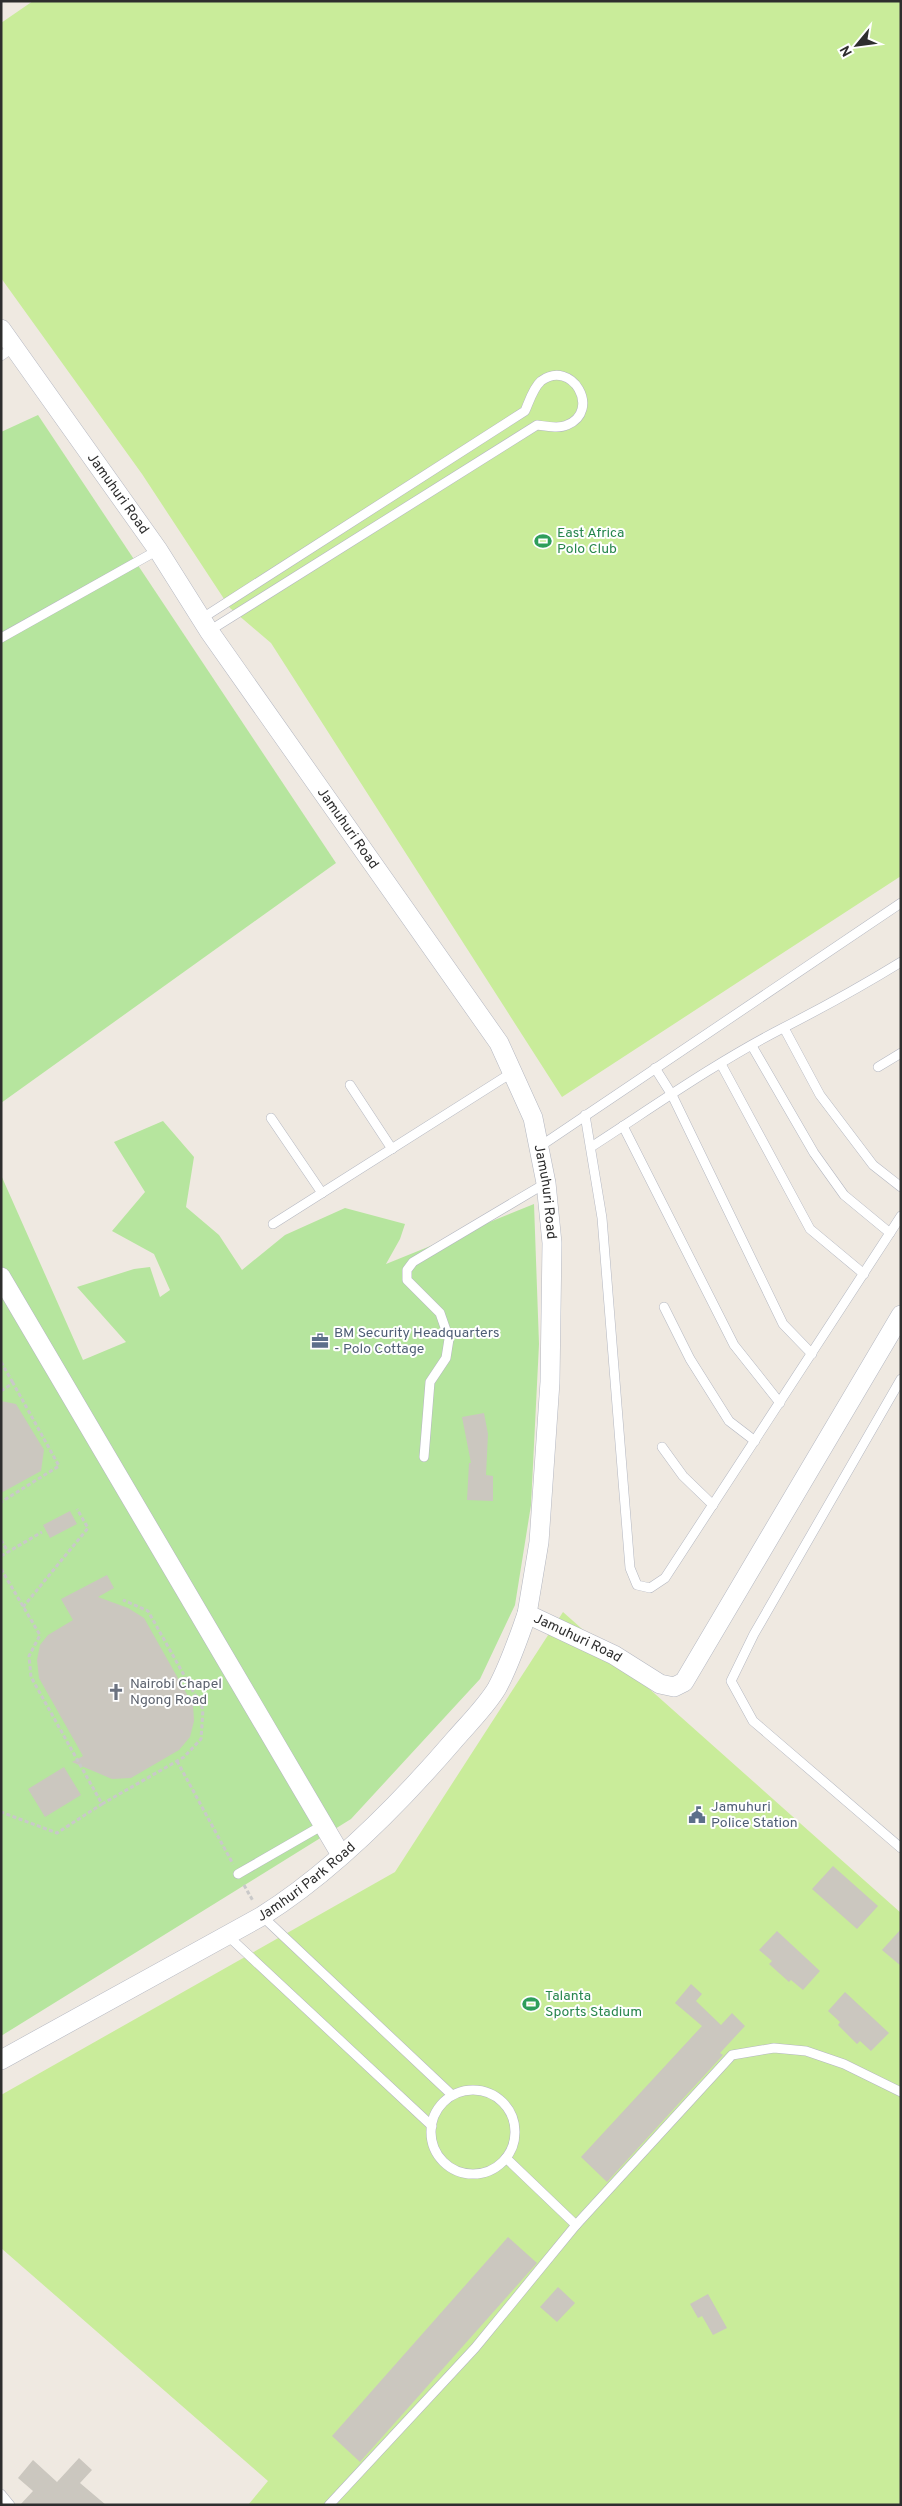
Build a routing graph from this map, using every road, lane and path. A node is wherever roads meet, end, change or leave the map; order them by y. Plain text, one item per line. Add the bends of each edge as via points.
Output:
1 (1, 329) edge
2 (8, 351) edge
3 (158, 550) junction
4 (205, 625) junction
5 (1, 638) edge
6 (901, 903) edge
7 (901, 962) edge
8 (784, 1028) junction
9 (752, 1046) junction
10 (901, 1053) edge
11 (721, 1064) junction
12 (878, 1067) dead end
13 (656, 1068) junction
14 (513, 1072) junction
15 (350, 1085) dead end
16 (672, 1095) junction
17 (585, 1115) junction
18 (271, 1118) dead end
19 (624, 1126) junction
20 (539, 1147) junction
21 (591, 1147) junction
22 (392, 1149) junction
23 (546, 1183) junction
24 (901, 1188) edge
25 (322, 1194) junction
26 (901, 1216) edge
27 (274, 1224) dead end
28 (890, 1233) junction
29 (864, 1274) junction
30 (1, 1277) edge
31 (664, 1307) dead end
32 (901, 1315) edge
33 (812, 1354) junction
34 (1, 1362) edge
35 (901, 1379) edge
36 (13, 1383) junction
37 (1, 1391) edge
38 (780, 1402) junction
39 (755, 1441) junction
40 (662, 1447) dead end
41 (424, 1457) dead end
42 (1, 1502) edge
43 (713, 1505) junction
44 (77, 1510) dead end
45 (42, 1532) dead end
46 (1, 1540) edge
47 (8, 1552) junction
48 (1, 1556) edge
49 (1, 1569) edge
50 (123, 1600) dead end
51 (23, 1607) junction
52 (527, 1614) junction
53 (177, 1761) junction
54 (102, 1804) junction
55 (1, 1812) edge
56 (323, 1825) junction
57 (901, 1848) edge
58 (341, 1855) junction
59 (238, 1874) junction
60 (262, 1916) junction
61 (227, 1935) junction
62 (1, 2060) edge
63 (901, 2092) edge
64 (452, 2095) junction
65 (432, 2126) junction
66 (506, 2158) junction
67 (576, 2225) junction
68 (1, 2494) edge
69 (10, 2505) edge
70 (329, 2505) edge

1 - 2 street, Jamuhuri Road
2 - 3 street, Jamuhuri Road
3 - 4 street, Jamuhuri Road
3 - 5 lane
4 - 4 lane via 524,411 541,381 552,376 574,381 582,394 582,410 576,420 566,426 537,426
4 - 14 street, Jamuhuri Road via 499,1043
6 - 13 lane
7 - 8 lane
8 - 9 lane
8 - 24 lane via 820,1095 873,1165
9 - 11 lane
9 - 28 lane via 814,1153 844,1195
10 - 12 lane
11 - 16 lane
11 - 29 lane via 810,1229
13 - 16 lane
13 - 17 lane
14 - 20 street, Jamuhuri Road via 533,1118
14 - 22 lane
15 - 22 lane
16 - 19 lane
16 - 33 lane via 783,1324
17 - 20 lane
17 - 21 lane
18 - 25 lane
19 - 21 lane
19 - 38 lane via 734,1345
20 - 23 street, Jamuhuri Road
21 - 43 lane via 605,1247 630,1568 637,1585 650,1588 665,1578
22 - 25 lane
23 - 41 lane via 413,1262 407,1270 407,1280 440,1313 450,1339 446,1358 430,1382
23 - 52 street, Jamuhuri Road via 552,1243 550,1382 540,1542
25 - 27 lane
26 - 28 lane
28 - 29 lane
29 - 33 lane
30 - 56 street
31 - 39 lane via 690,1359 729,1422
32 - 52 street, Jamuhuri Road via 684,1682 674,1688 660,1684 614,1655
33 - 38 lane
34 - 36 path
35 - 57 lane via 754,1634 731,1681 753,1721
36 - 37 path
36 - 42 path via 60,1466
38 - 39 lane
39 - 43 lane
40 - 43 lane via 683,1476
44 - 51 path via 88,1528
45 - 47 path
46 - 47 path
47 - 48 path
49 - 51 path
50 - 53 path via 148,1611 203,1709 200,1739
51 - 54 path via 40,1635 28,1656 31,1677
52 - 58 street, Jamhuri Park Road via 513,1656 496,1689 428,1770
53 - 54 path
53 - 59 path
54 - 55 path via 57,1833
56 - 58 street
56 - 59 lane
58 - 60 street, Jamhuri Park Road via 297,1894
59 - 60 path
60 - 61 street, Jamhuri Park Road
60 - 64 lane
61 - 62 street, Jamhuri Park Road
61 - 65 lane
63 - 67 lane via 844,2064 806,2051 774,2048 732,2055
64 - 65 lane via 441,2104
64 - 66 lane via 464,2090 477,2090 501,2100 510,2111 514,2124 515,2137
65 - 66 lane via 433,2145 450,2167 478,2174 492,2170
66 - 67 lane
67 - 70 lane via 474,2348
68 - 69 lane

